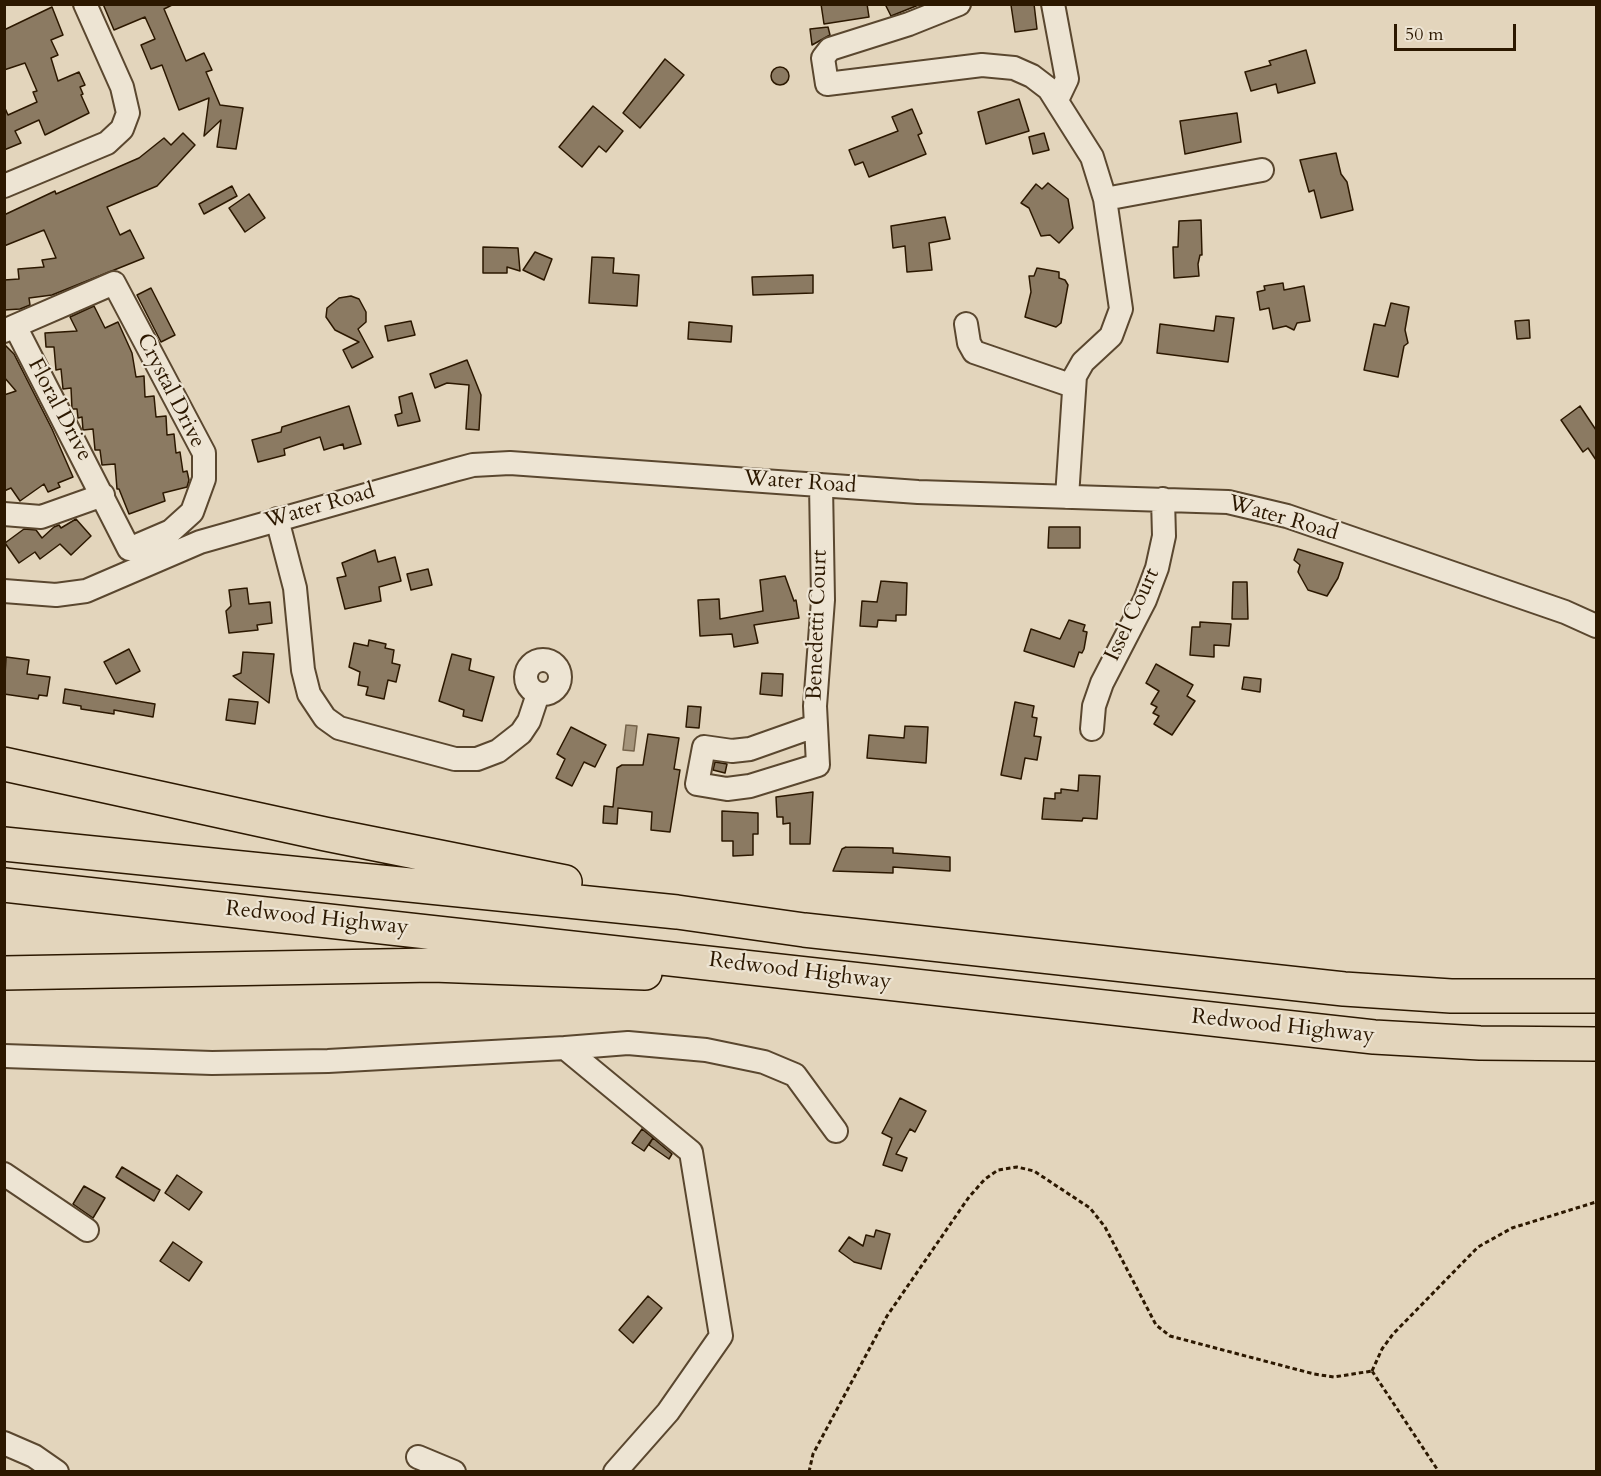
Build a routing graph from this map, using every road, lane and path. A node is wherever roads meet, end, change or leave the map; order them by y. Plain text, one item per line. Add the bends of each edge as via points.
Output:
1 (85, 4) edge
2 (959, 4) edge
3 (1053, 4) edge
4 (1057, 100) junction
5 (1262, 170) dead end
6 (4, 186) edge
7 (1105, 199) junction
8 (966, 324) dead end
9 (10, 328) edge
10 (1074, 386) junction
11 (821, 485) junction
12 (103, 495) junction
13 (1067, 497) junction
14 (1163, 499) junction
15 (4, 514) edge
16 (278, 519) junction
17 (4, 591) edge
18 (1596, 626) edge
19 (538, 694) dead end
20 (815, 726) junction
21 (1092, 729) dead end
22 (4, 764) edge
23 (4, 844) edge
24 (4, 885) edge
25 (677, 912) junction
26 (4, 973) edge
27 (818, 974) junction
28 (1596, 996) edge
29 (1596, 1044) edge
30 (565, 1048) junction
31 (4, 1056) edge
32 (836, 1131) dead end
33 (4, 1174) edge
34 (1596, 1202) edge
35 (87, 1230) dead end
36 (1372, 1371) junction
37 (4, 1443) edge
38 (418, 1457) dead end
39 (57, 1472) edge
40 (454, 1472) edge
41 (615, 1472) edge
42 (809, 1472) edge
43 (1439, 1472) edge

1 - 6 street via 122,87 128,113 122,129 107,143
2 - 4 street via 830,49 823,58 827,84 1002,65 1032,76
3 - 4 street via 1067,79
4 - 7 street via 1092,157
5 - 7 street
7 - 10 street via 1121,309 1111,336 1078,369
8 - 10 street via 974,352
9 - 12 street, Floral Drive
9 - 12 street, Crystal Drive via 114,283 204,453 204,479 192,512 171,531 129,549
10 - 13 street
11 - 13 street, Water Road
11 - 16 street, Water Road via 492,463
11 - 20 street, Benedetti Court via 823,600
12 - 15 street via 41,516
13 - 14 street, Water Road
14 - 18 street, Water Road via 1210,500 1265,509
14 - 21 street, Issel Court via 1164,536 1157,568 1102,683
16 - 17 street, Water Road via 191,545 86,591 56,595
16 - 19 street via 296,588 303,670 309,694 325,718 339,728 455,759 477,759 498,751 521,733
20 - 20 street, Benedetti Court via 818,765 750,786 727,789 697,784 704,747 750,749
22 - 25 highway via 599,889
23 - 25 highway, Redwood Highway
24 - 27 highway, Redwood Highway
25 - 28 highway, Redwood Highway via 815,932 1344,988 1451,996
26 - 27 highway via 433,965 608,973
27 - 29 highway, Redwood Highway via 1374,1037
30 - 31 street via 328,1061
30 - 32 street via 628,1043 706,1050 765,1062 795,1075
30 - 41 street via 692,1152 720,1327 721,1336 668,1412
33 - 35 street
34 - 36 path via 1512,1228 1478,1247 1393,1334
36 - 42 path via 1334,1377 1314,1374 1170,1336 1156,1325 1105,1227 1090,1208 1034,1170 998,1170 969,1197 887,1316 813,1454
36 - 43 path
37 - 39 street
38 - 40 street

